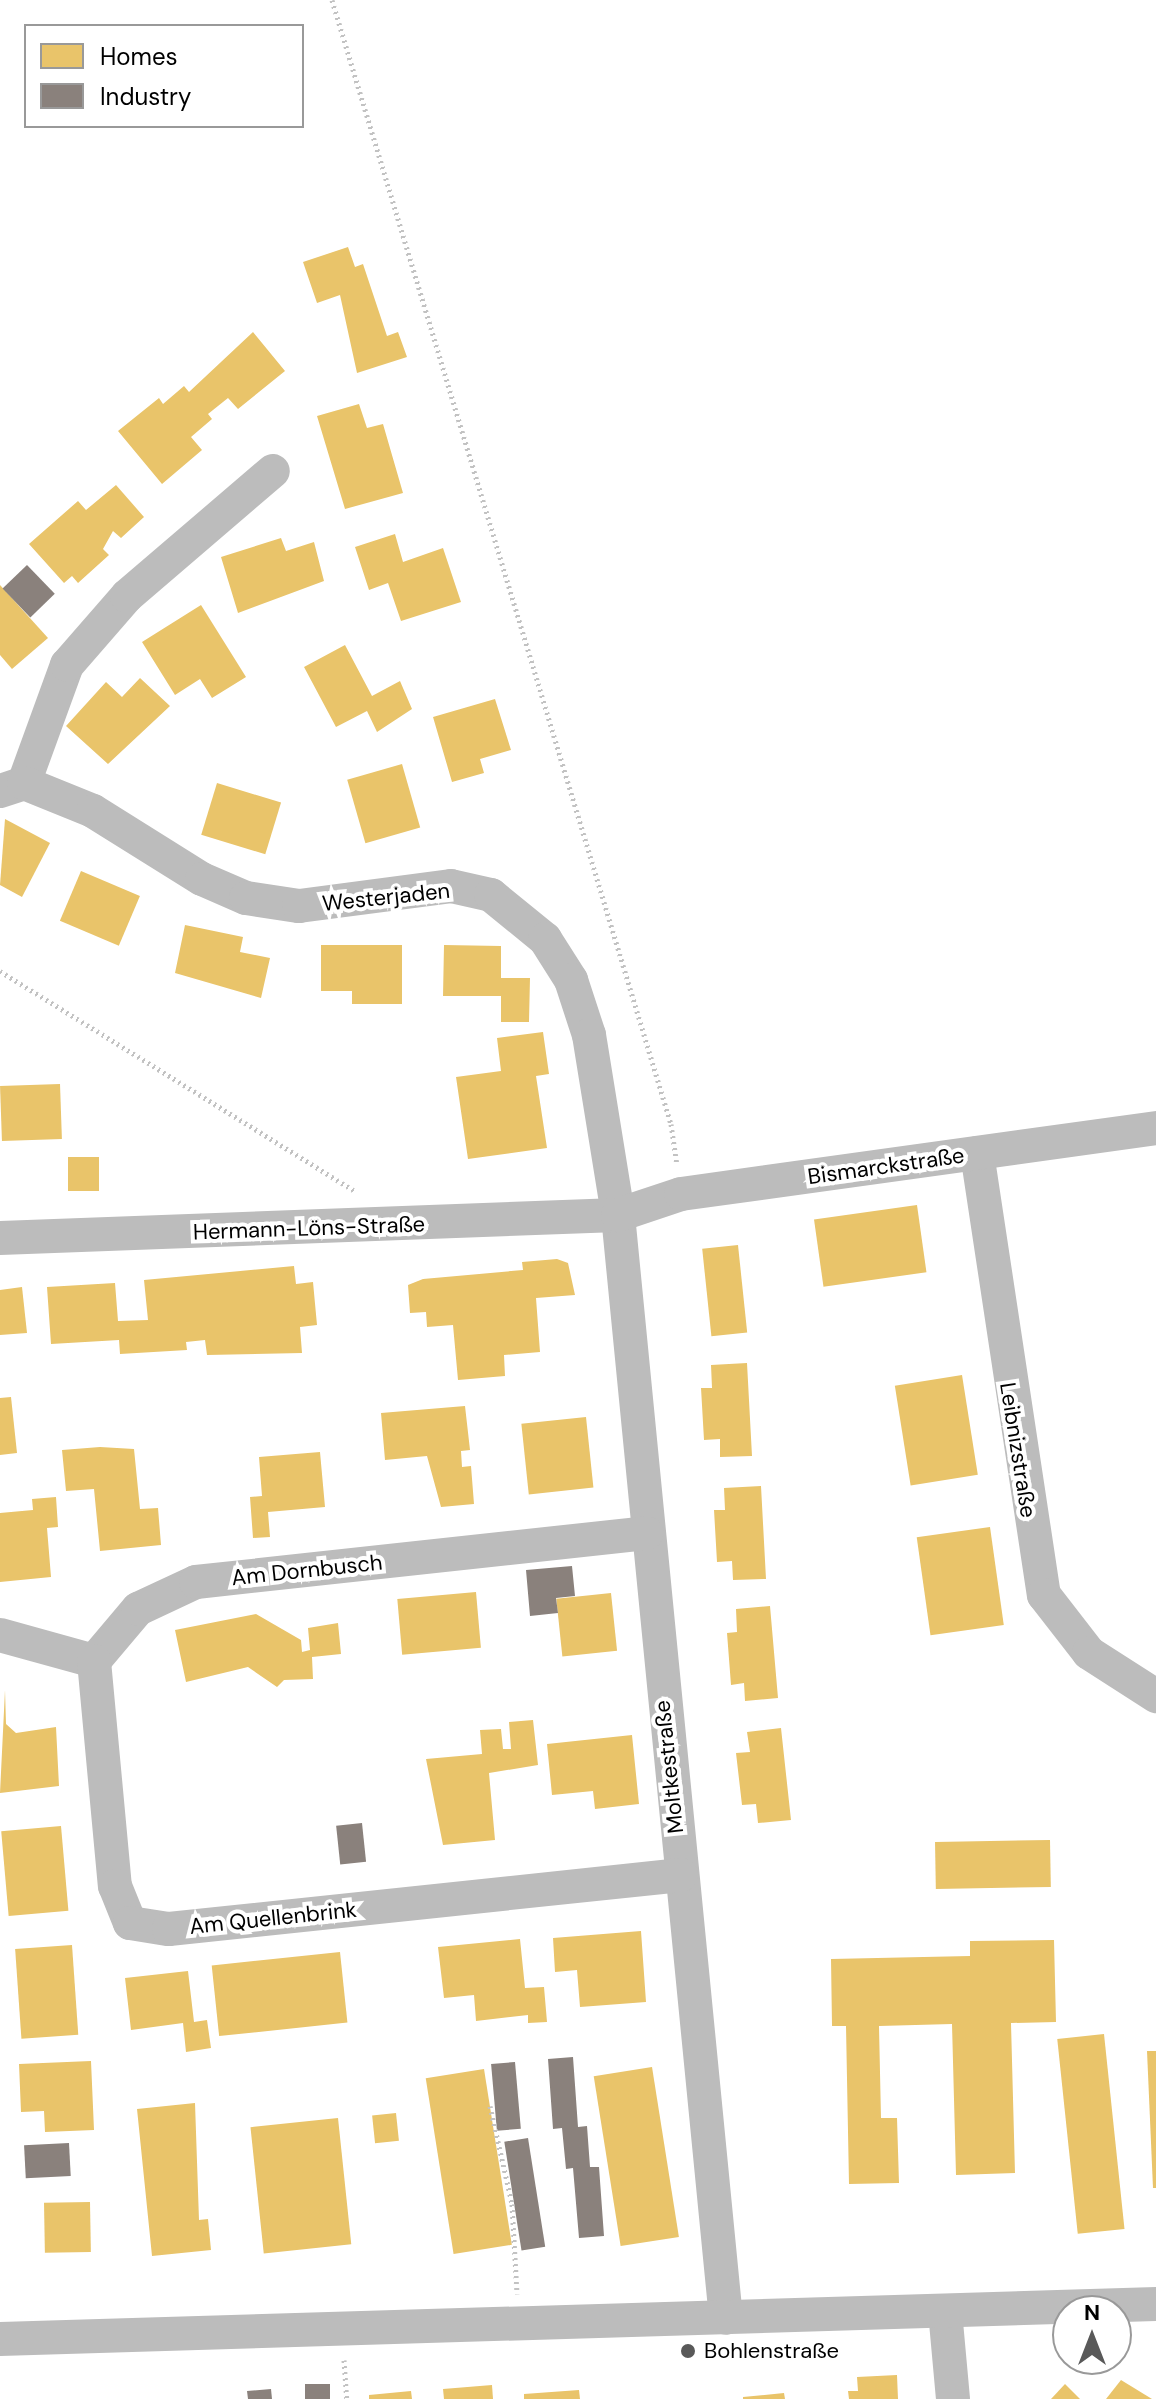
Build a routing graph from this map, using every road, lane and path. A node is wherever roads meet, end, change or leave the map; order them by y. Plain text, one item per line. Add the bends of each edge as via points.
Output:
1 (332, 0) edge
2 (273, 471) dead end
3 (12, 787) edge
4 (0, 971) edge
5 (1156, 1128) edge
6 (977, 1153) junction
7 (681, 1194) junction
8 (618, 1215) junction
9 (399, 1226) junction
10 (0, 1238) edge
11 (646, 1533) junction
12 (0, 1635) edge
13 (94, 1661) junction
14 (1156, 1696) edge
15 (681, 1875) junction
16 (490, 2106) dead end
17 (1156, 2304) edge
18 (945, 2311) junction
19 (726, 2318) junction
20 (518, 2323) junction
21 (0, 2339) edge
22 (953, 2399) edge

1 - 7 path via 671,1124
2 - 3 street via 127,596 67,665
3 - 8 street, Westerjaden via 93,811 202,879 246,898 299,906 451,886 517,910 571,980 589,1035
4 - 9 path via 356,1191
5 - 6 street, Bismarckstraße
6 - 7 street, Bismarckstraße
6 - 14 street, Leibnizstraße via 1044,1595 1089,1653
7 - 8 street, Bismarckstraße
8 - 9 street, Hermann-Löns-Straße
8 - 11 street, Moltkestraße
9 - 10 street, Hermann-Löns-Straße
11 - 13 street, Am Dornbusch via 196,1582 138,1609
11 - 15 street, Moltkestraße
12 - 13 street
13 - 15 street, Am Quellenbrink via 115,1886 130,1923 169,1929
15 - 19 street, Moltkestraße
16 - 20 path via 512,2204
17 - 18 street
18 - 19 street
18 - 22 street
19 - 20 street
20 - 21 street

